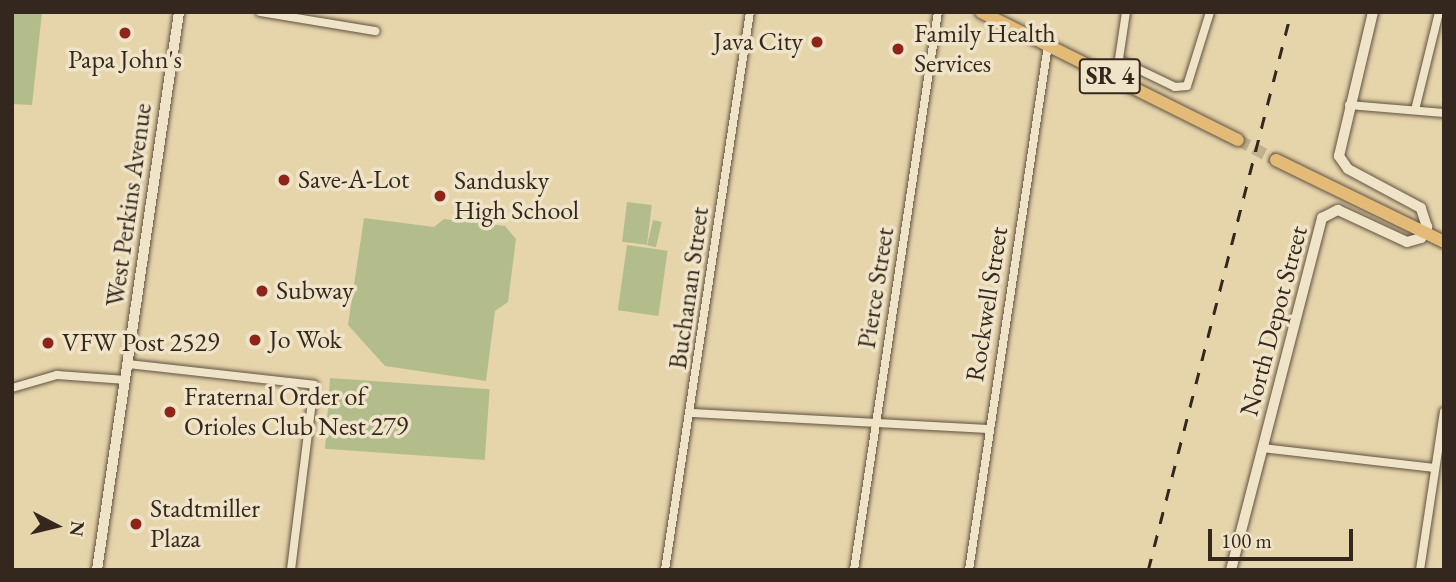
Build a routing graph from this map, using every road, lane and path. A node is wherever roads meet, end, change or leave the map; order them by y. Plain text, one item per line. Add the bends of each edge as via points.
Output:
1 (179, 12) edge
2 (260, 12) edge
3 (750, 12) edge
4 (938, 12) edge
5 (981, 12) edge
6 (1126, 12) edge
7 (1210, 12) edge
8 (1373, 12) edge
9 (1439, 12) edge
10 (375, 31) dead end
11 (1048, 45) junction
12 (1119, 60) junction
13 (1116, 79) junction
14 (1349, 105) junction
15 (1415, 110) junction
16 (1444, 113) edge
17 (1238, 140) tunnel mouth
18 (1276, 160) tunnel mouth
19 (1426, 233) junction
20 (1444, 242) edge
21 (128, 364) junction
22 (126, 380) junction
23 (12, 388) edge
24 (1444, 412) edge
25 (692, 413) junction
26 (876, 421) junction
27 (989, 429) junction
28 (1262, 448) junction
29 (1435, 468) junction
30 (97, 570) edge
31 (291, 570) edge
32 (665, 570) edge
33 (854, 570) edge
34 (969, 570) edge
35 (1231, 570) edge
36 (1420, 570) edge

1 - 21 main road, West Perkins Avenue
2 - 10 street
3 - 25 street, Buchanan Street
4 - 26 street, Pierce Street
5 - 11 main road, SR 4
6 - 12 street
7 - 12 street via 1187,86 1175,87
8 - 14 street
9 - 15 street
11 - 13 main road, SR 4
11 - 27 street, Rockwell Street
12 - 13 street
13 - 17 main road, SR 4
14 - 15 street
14 - 19 street via 1338,148 1342,163 1421,208 1427,220
15 - 16 street
18 - 19 main road
19 - 20 main road
19 - 28 street, North Depot Street via 1404,242 1341,211 1325,215
21 - 22 main road, West Perkins Avenue
21 - 31 street via 314,385
22 - 23 street via 57,375
22 - 30 main road, West Perkins Avenue
24 - 29 street
25 - 26 street
25 - 32 street, Buchanan Street
26 - 27 street
26 - 33 street, Pierce Street
27 - 34 street, Rockwell Street
28 - 29 street
28 - 35 street, North Depot Street
29 - 36 street

